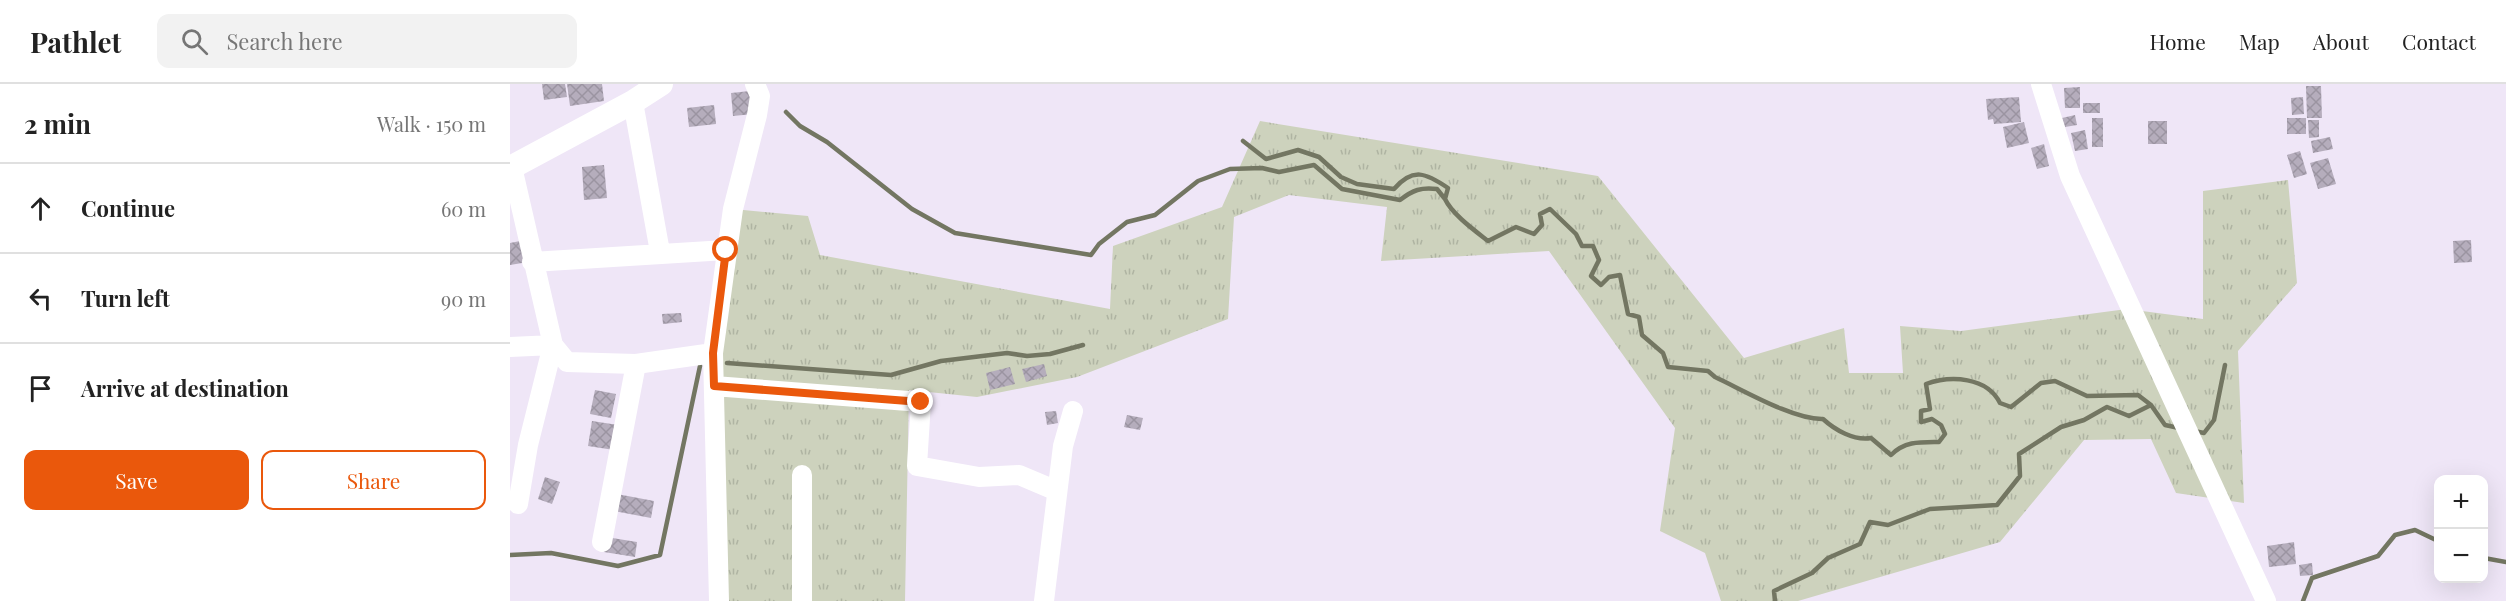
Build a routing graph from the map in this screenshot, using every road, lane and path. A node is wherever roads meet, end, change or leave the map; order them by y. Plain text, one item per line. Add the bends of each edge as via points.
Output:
1 (661, 84) edge
2 (756, 84) edge
3 (2041, 84) edge
4 (633, 102) junction
5 (511, 167) edge
6 (726, 250) junction
7 (660, 252) junction
8 (532, 262) junction
9 (553, 345) junction
10 (510, 347) edge
11 (713, 353) junction
12 (636, 364) junction
13 (714, 386) junction
14 (1073, 411) dead end
15 (519, 445) edge
16 (802, 475) dead end
17 (1057, 491) junction
18 (518, 504) dead end
19 (602, 543) dead end
20 (719, 601) edge
21 (802, 601) edge
22 (1044, 601) edge
23 (2266, 601) edge

1 - 4 street
2 - 6 street via 760,96 757,115
3 - 23 street via 2070,176
4 - 5 street
4 - 7 street
5 - 8 street
6 - 7 street
6 - 11 street
7 - 8 street
8 - 9 street
9 - 10 street
9 - 12 street via 567,362
9 - 15 street
11 - 12 street
11 - 13 street
12 - 19 street
13 - 17 street via 921,402 917,466 979,477 1019,475
13 - 20 street
14 - 17 street
15 - 18 street
16 - 21 street
17 - 22 street

